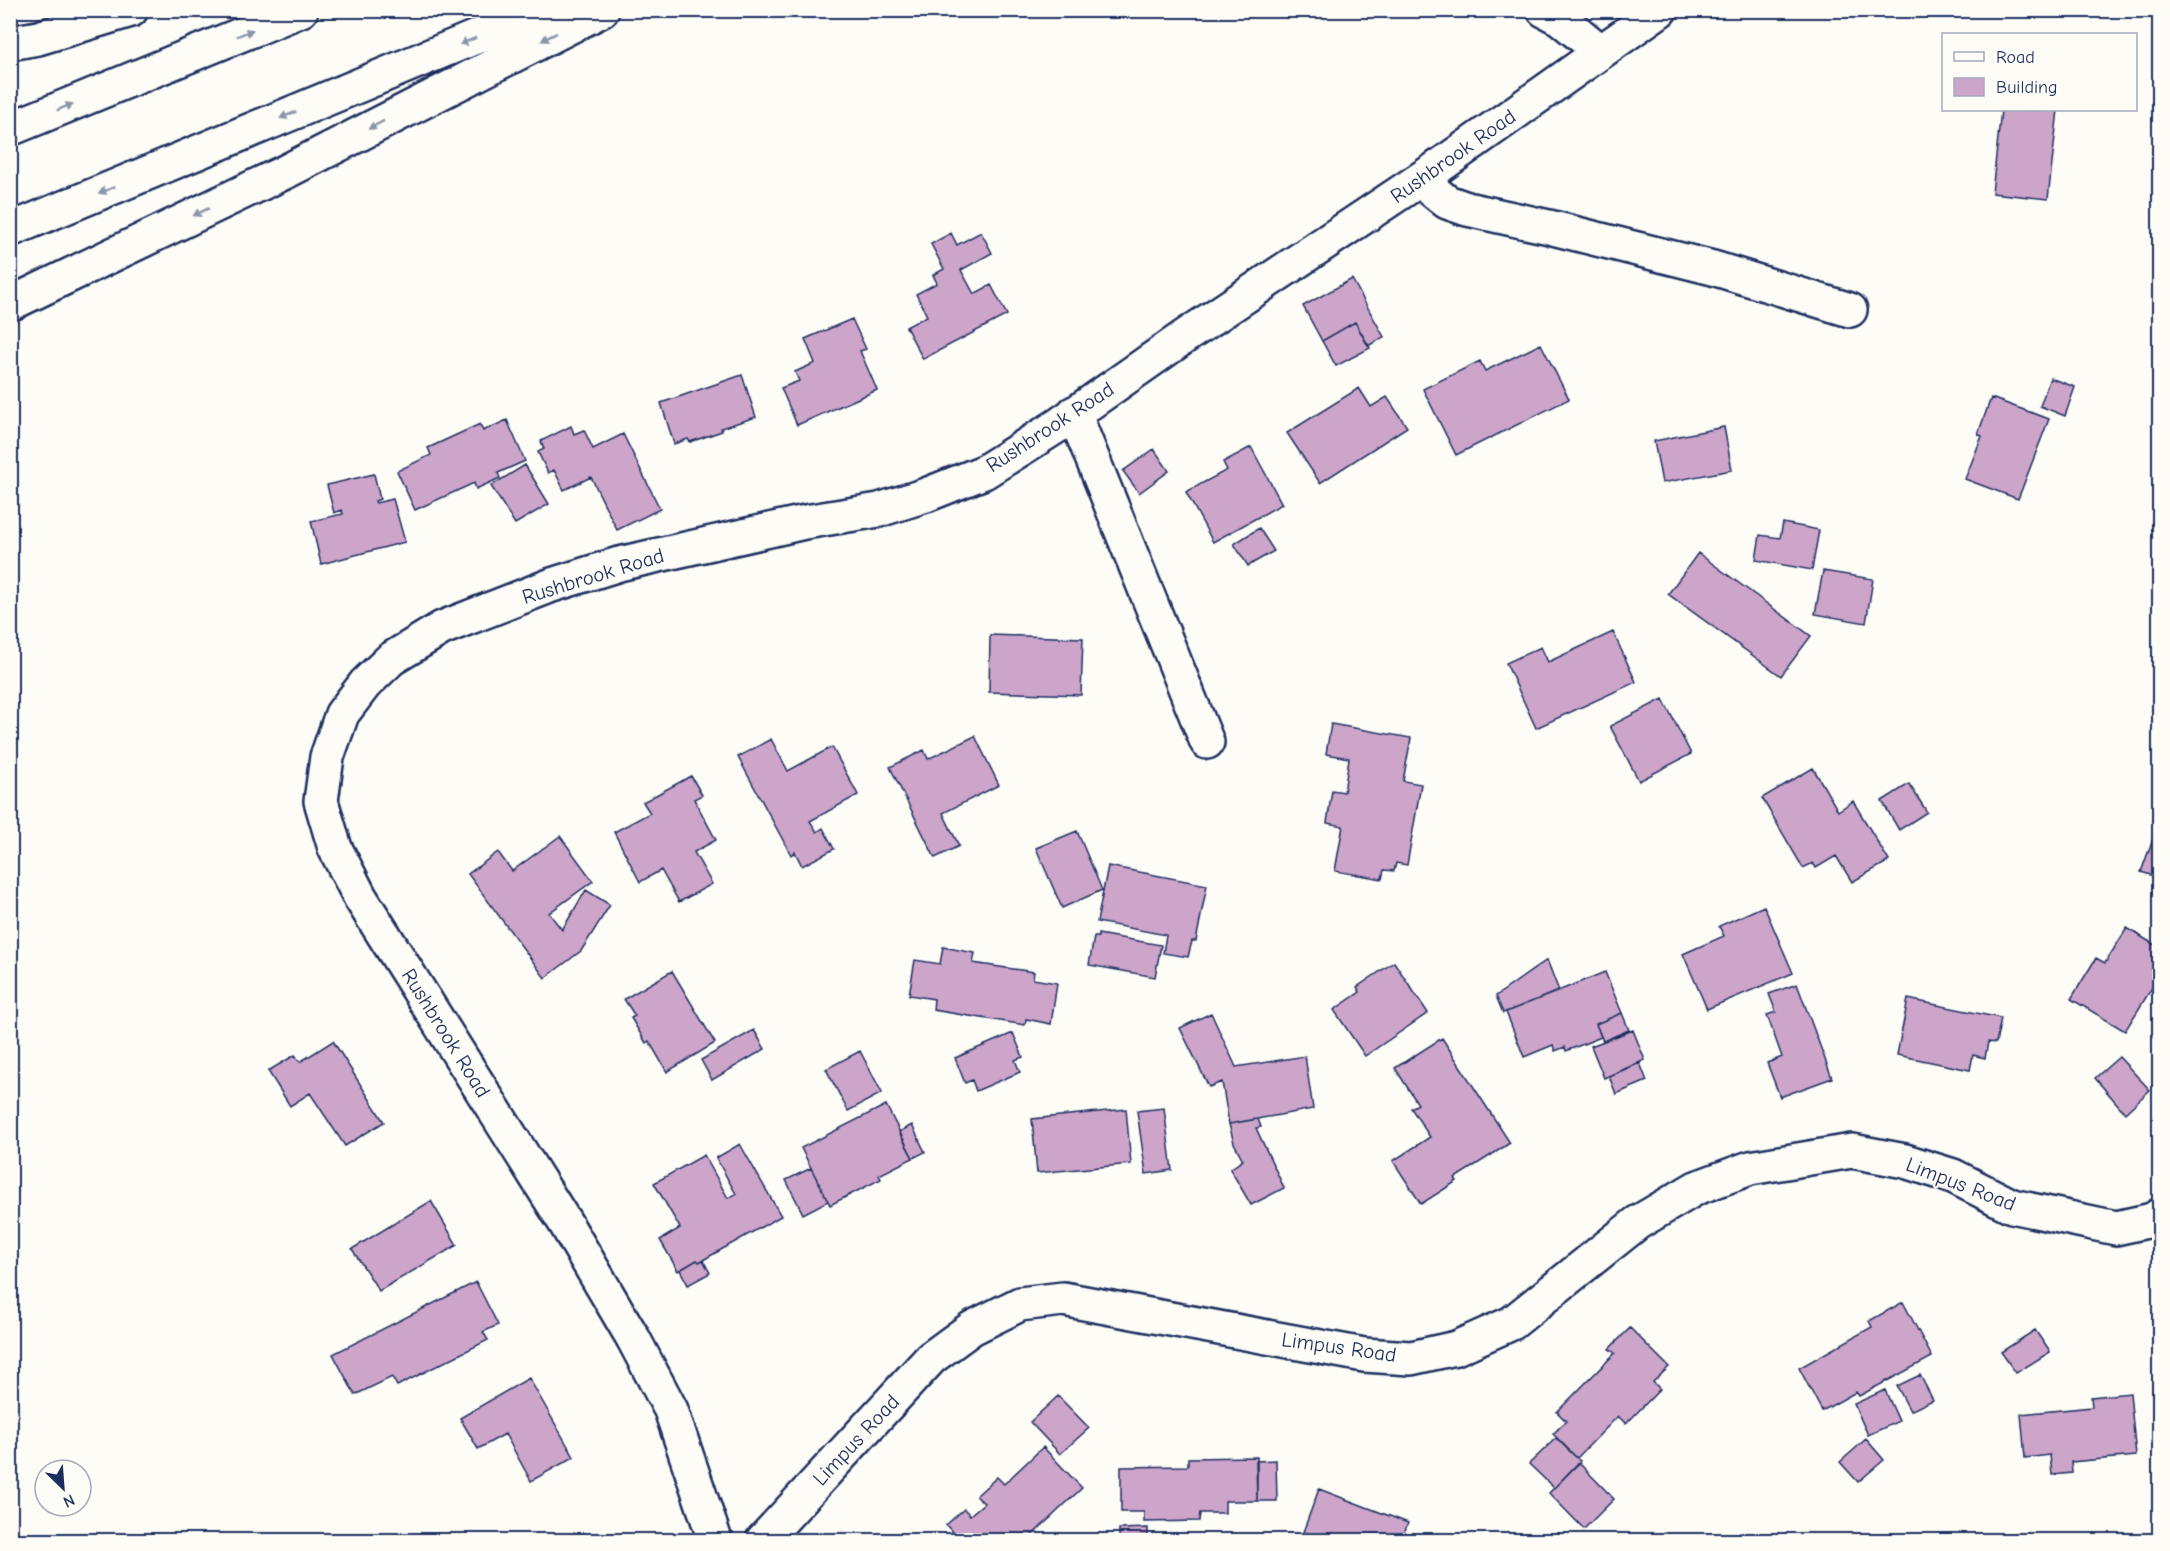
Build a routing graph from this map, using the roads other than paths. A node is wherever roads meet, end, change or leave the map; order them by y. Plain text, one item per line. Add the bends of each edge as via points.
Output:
1 (131, 10) edge
2 (301, 10) edge
3 (541, 10) edge
4 (602, 10) edge
5 (1544, 10) edge
6 (1660, 10) edge
7 (10, 43) edge
8 (1601, 52) junction
9 (10, 129) edge
10 (1420, 180) junction
11 (10, 230) edge
12 (10, 304) edge
13 (1850, 310) dead end
14 (1074, 413) junction
15 (1207, 742) dead end
16 (2160, 1215) edge
17 (715, 1540) edge
18 (763, 1540) edge

1 - 7 main road
9 -> 2 main road
3 -> 11 main road
4 -> 12 main road via 286,171
5 - 8 main road
6 - 8 main road, Rushbrook Road
8 - 10 main road, Rushbrook Road
10 - 13 main road via 1447,202 1467,209 1713,268
10 - 14 main road, Rushbrook Road
14 - 15 main road
14 - 17 main road, Rushbrook Road via 984,472 926,495 879,510 805,522 620,564 552,585 442,628 391,659 364,684 342,714 327,757 321,801 335,848 360,897 566,1224 633,1338 671,1410
16 - 18 main road, Limpus Road via 2115,1228 2012,1206 1953,1176 1905,1161 1852,1151 1749,1168 1696,1188 1637,1223 1512,1323 1456,1348 1411,1358 1364,1355 1062,1299 1020,1304 972,1328 931,1359

